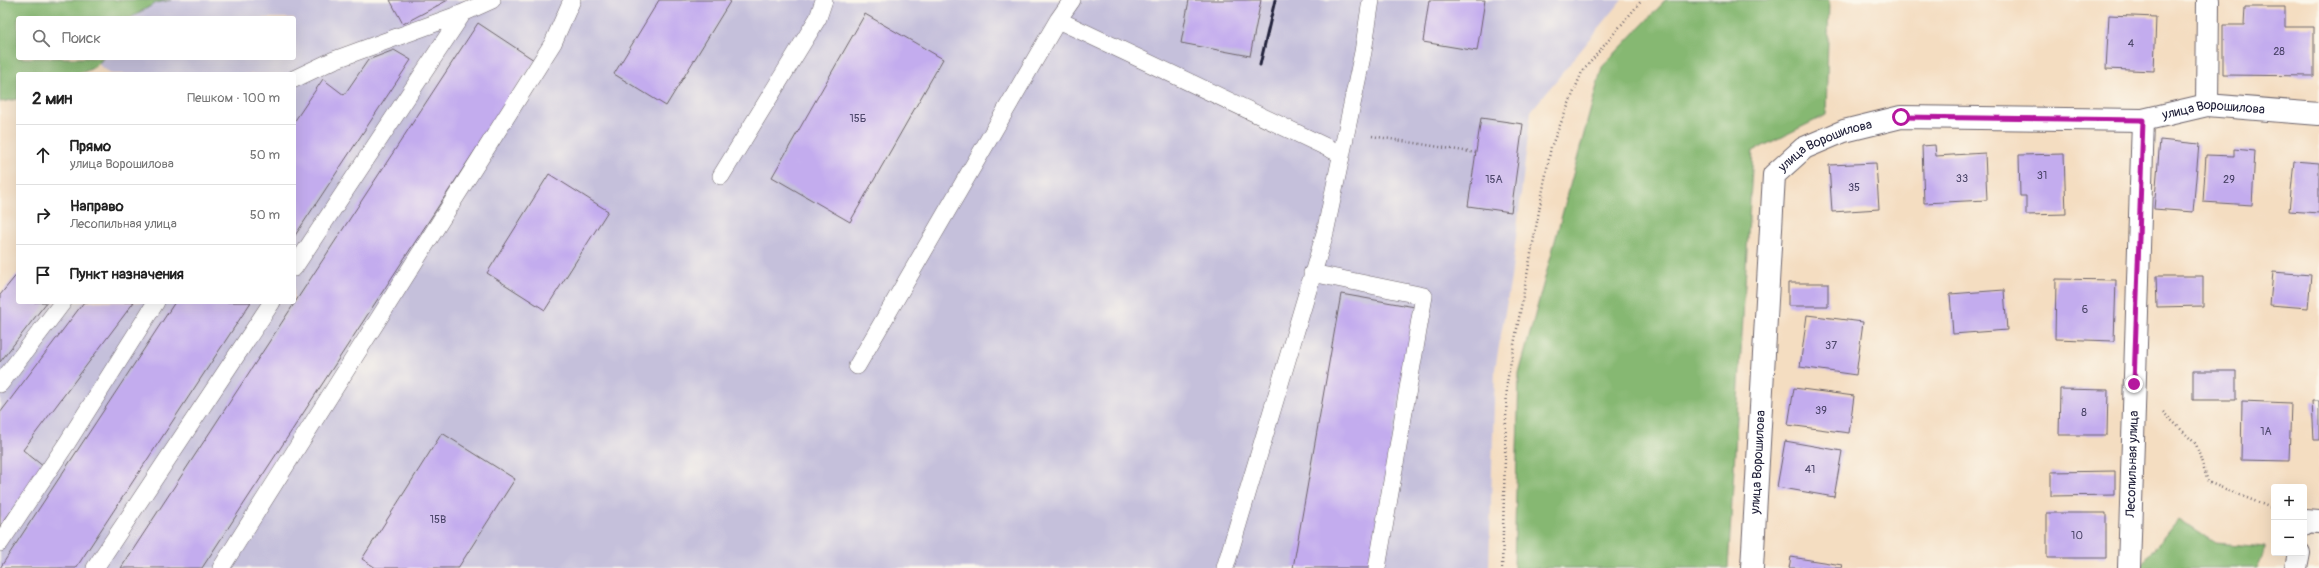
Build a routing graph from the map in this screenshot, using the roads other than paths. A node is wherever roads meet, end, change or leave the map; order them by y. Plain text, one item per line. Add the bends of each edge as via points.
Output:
1 (492, 0) edge
2 (572, 0) edge
3 (824, 0) edge
4 (1072, 0) edge
5 (1371, 0) edge
6 (2208, 0) edge
7 (463, 13) junction
8 (1058, 20) junction
9 (296, 80) edge
10 (2207, 105) junction
11 (2319, 114) edge
12 (2143, 120) junction
13 (1341, 154) junction
14 (721, 176) dead end
15 (296, 265) edge
16 (1312, 273) junction
17 (61, 304) edge
18 (155, 304) edge
19 (271, 304) edge
20 (857, 366) dead end
21 (0, 384) edge
22 (2307, 521) edge
23 (2319, 522) edge
24 (0, 543) edge
25 (2298, 556) edge
26 (96, 568) edge
27 (221, 568) edge
28 (1225, 568) edge
29 (1377, 568) edge
30 (1752, 568) edge
31 (2129, 568) edge
32 (2296, 568) edge

1 - 7 lane
2 - 27 lane via 553,43
3 - 14 lane via 818,18
4 - 8 lane
5 - 13 lane
6 - 10 street
7 - 9 lane via 334,60
7 - 15 lane
8 - 13 lane
8 - 20 lane
10 - 11 street, улица Ворошилова
10 - 12 street, улица Ворошилова
12 - 30 street, улица Ворошилова via 1901,117 1844,131 1804,148 1774,175
12 - 31 street, Лесопильная улица
13 - 16 lane via 1325,233
16 - 28 lane
16 - 29 lane via 1424,296
17 - 21 lane
18 - 24 lane
19 - 26 lane
22 - 23 street
25 - 32 street

